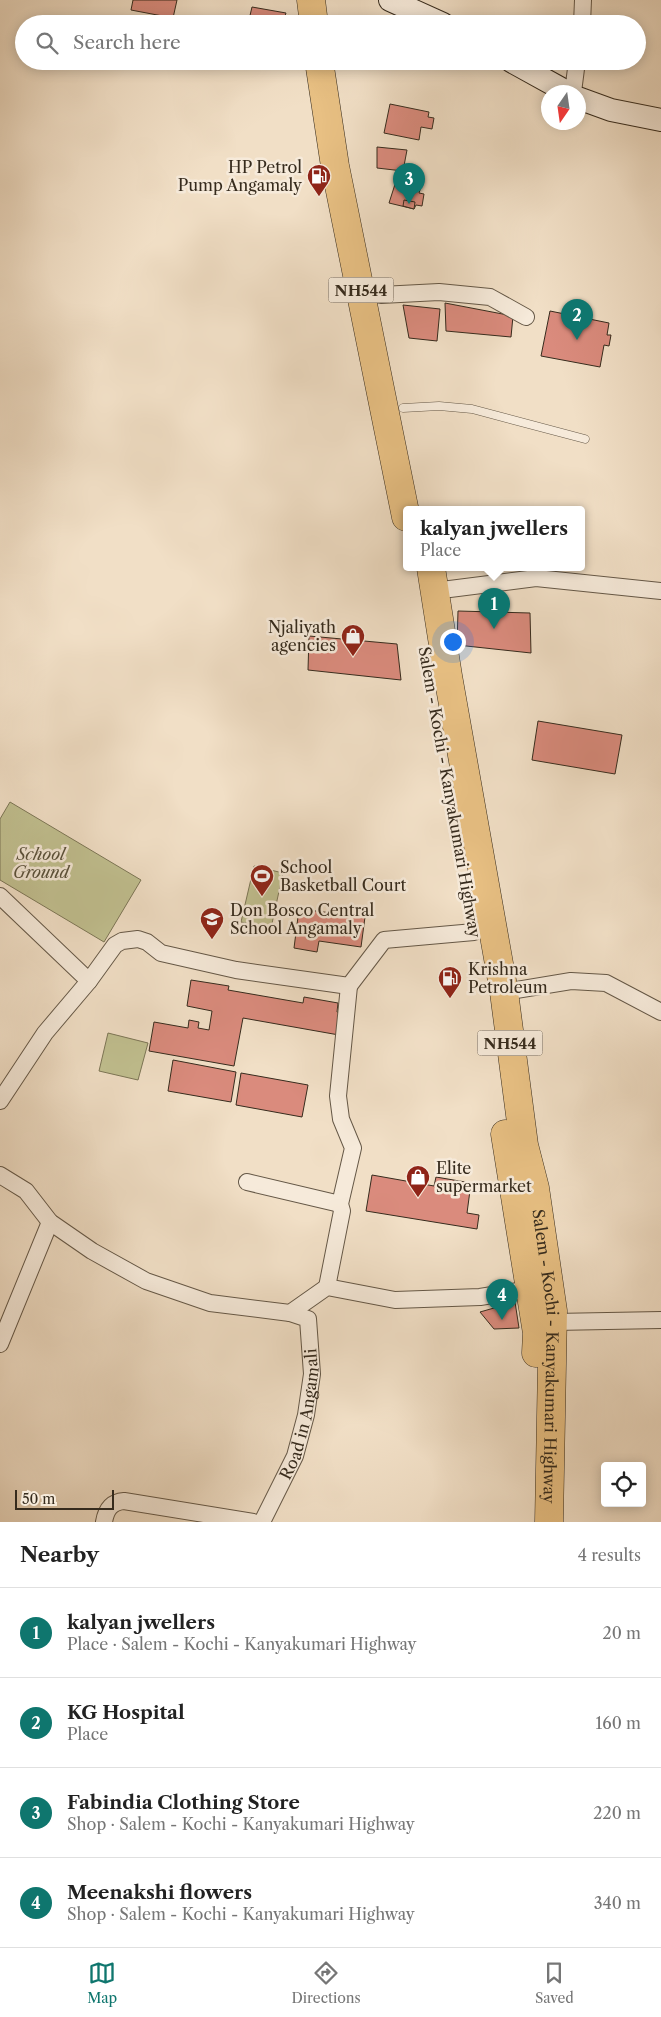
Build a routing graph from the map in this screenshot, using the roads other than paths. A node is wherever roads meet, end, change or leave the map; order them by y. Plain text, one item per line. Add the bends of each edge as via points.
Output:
1 (311, 0) edge
2 (329, 0) edge
3 (390, 0) edge
4 (583, 0) edge
5 (313, 15) edge
6 (331, 15) edge
7 (423, 15) edge
8 (582, 15) edge
9 (320, 70) edge
10 (338, 70) edge
11 (527, 70) edge
12 (576, 70) edge
13 (554, 85) edge
14 (574, 85) edge
15 (586, 101) edge
16 (661, 120) edge
17 (381, 295) junction
18 (526, 317) dead end
19 (403, 408) junction
20 (584, 440) dead end
21 (404, 506) edge
22 (421, 506) edge
23 (414, 571) edge
24 (433, 579) edge
25 (661, 591) edge
26 (0, 896) edge
27 (474, 932) junction
28 (89, 980) junction
29 (349, 986) junction
30 (504, 992) junction
31 (661, 1012) edge
32 (0, 1101) edge
33 (0, 1175) edge
34 (247, 1182) dead end
35 (340, 1204) junction
36 (50, 1222) junction
37 (327, 1287) junction
38 (530, 1288) junction
39 (290, 1313) junction
40 (661, 1320) edge
41 (554, 1322) junction
42 (0, 1344) edge
43 (104, 1522) edge
44 (244, 1522) edge
45 (262, 1522) edge
46 (530, 1522) edge
47 (549, 1522) edge

1 - 5 highway
2 - 6 highway
3 - 7 main road
4 - 8 street
9 - 21 highway, NH544 via 335,166
10 - 17 highway, NH544
11 - 13 main road
12 - 14 street
15 - 16 main road via 611,110
17 - 18 street via 439,292 490,297
17 - 19 highway, NH544
19 - 20 lane via 439,406 472,409
19 - 22 highway, NH544
23 - 27 highway, Salem - Kochi - Kanyakumari Highway / NH544
24 - 25 street via 536,578
24 - 30 highway, Salem - Kochi - Kanyakumari Highway / NH544
26 - 28 street
27 - 29 street via 384,940
27 - 38 highway, Salem - Kochi - Kanyakumari Highway / NH544
28 - 29 street via 115,945 138,939 161,953 236,970
28 - 32 street via 45,1033
29 - 35 street via 338,1096 341,1119 352,1148
30 - 31 street via 571,981 606,983
30 - 41 highway, Salem - Kochi - Kanyakumari Highway / NH544 via 523,1135 535,1188
33 - 36 street via 26,1191
34 - 35 street
35 - 37 street via 342,1211
36 - 39 street via 92,1251 146,1281 210,1303
36 - 42 street
37 - 38 street via 395,1300 480,1297
37 - 39 street
38 - 46 highway, Salem - Kochi - Kanyakumari Highway / NH544 via 537,1333
39 - 45 street, Road in Angamali via 308,1319 312,1374 295,1456
40 - 41 street
41 - 47 highway, Salem - Kochi - Kanyakumari Highway / NH544
43 - 44 street via 108,1509 124,1501

